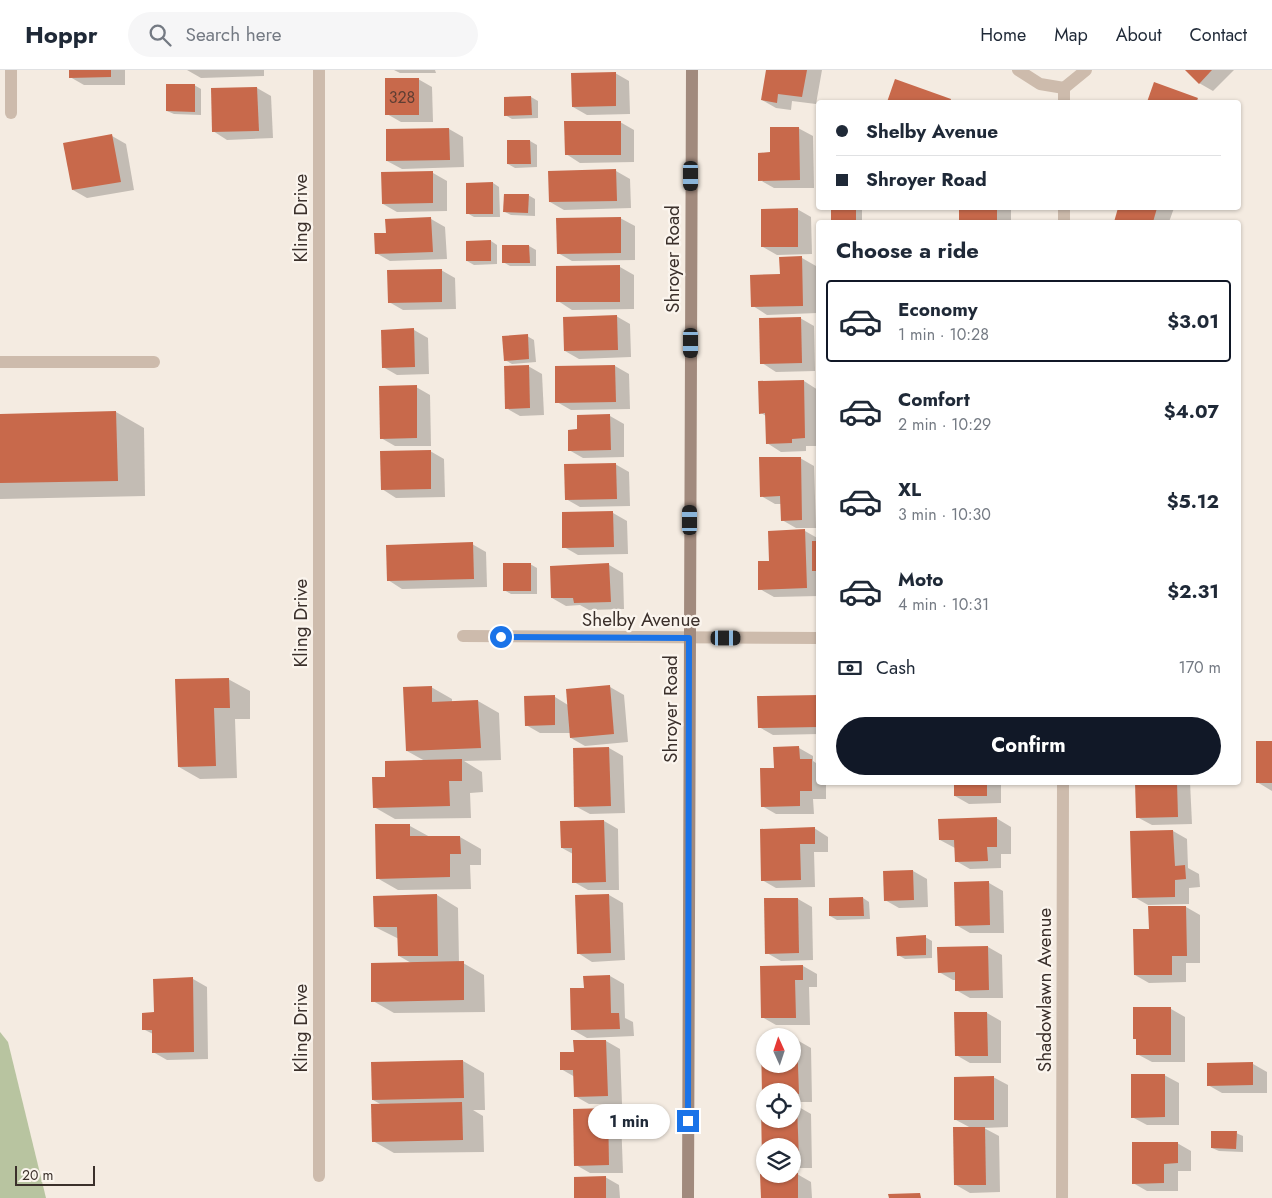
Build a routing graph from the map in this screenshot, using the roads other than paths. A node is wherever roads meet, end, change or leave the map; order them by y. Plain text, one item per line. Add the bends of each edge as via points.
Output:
1 (11, 70) edge
2 (319, 70) edge
3 (692, 70) edge
4 (1018, 70) edge
5 (1086, 70) edge
6 (1064, 88) junction
7 (1064, 100) edge
8 (11, 113) dead end
9 (0, 362) edge
10 (154, 362) dead end
11 (463, 636) dead end
12 (689, 638) junction
13 (816, 638) edge
14 (1063, 785) edge
15 (318, 1176) dead end
16 (688, 1198) edge
17 (1062, 1198) edge

1 - 8 street
2 - 15 street, Kling Drive
3 - 12 main road, Shroyer Road
4 - 6 street via 1040,84
5 - 6 street
6 - 7 street
9 - 10 street
11 - 12 street, Shelby Avenue
12 - 13 street, Shelby Avenue
12 - 16 main road, Shroyer Road
14 - 17 street, Shadowlawn Avenue

